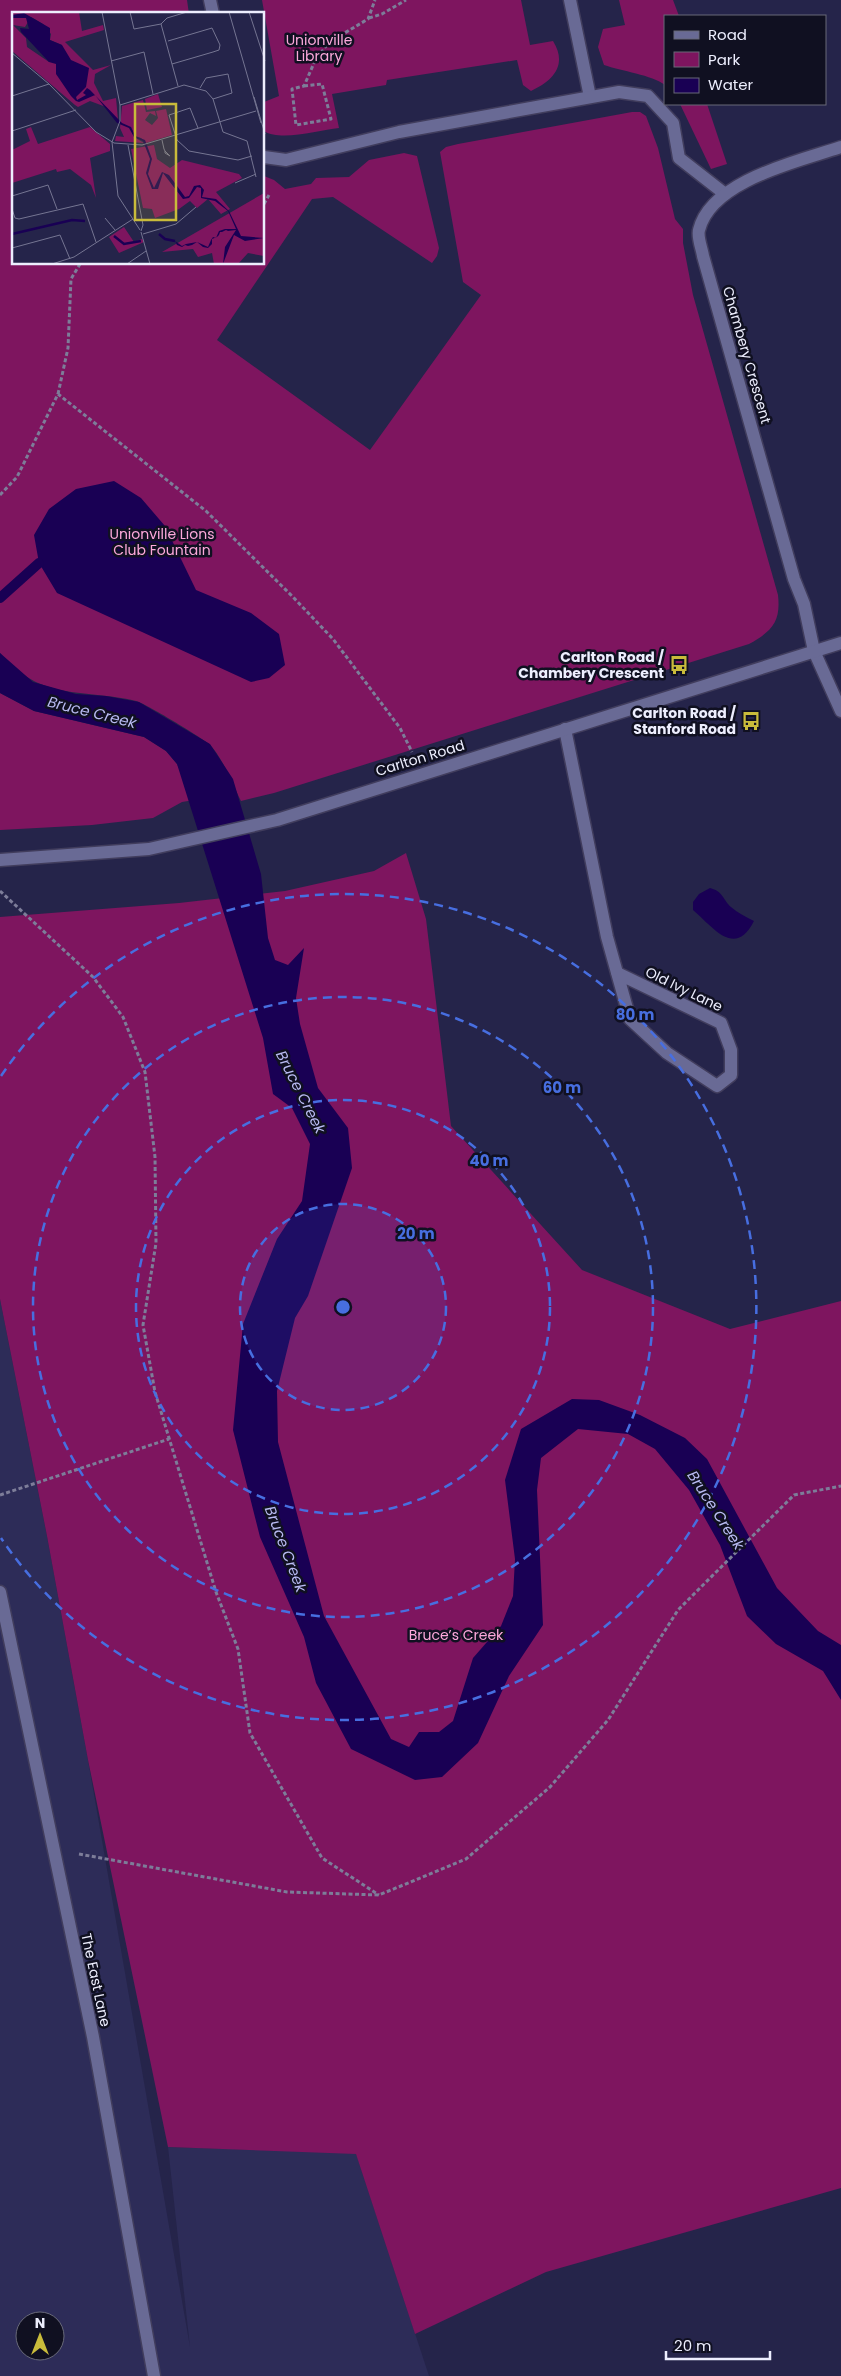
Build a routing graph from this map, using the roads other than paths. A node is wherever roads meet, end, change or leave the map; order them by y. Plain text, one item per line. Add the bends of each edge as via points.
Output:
1 (570, 0) edge
2 (590, 97) junction
3 (841, 147) edge
4 (265, 157) edge
5 (725, 194) junction
6 (841, 643) edge
7 (814, 651) junction
8 (841, 711) edge
9 (565, 729) junction
10 (0, 860) edge
11 (616, 973) junction
12 (0, 1592) edge
13 (154, 2376) edge

1 - 2 street
2 - 4 street via 399,132 286,160
2 - 5 street via 619,92 648,96 673,123 679,158
3 - 5 street, Chambery Crescent via 746,179
5 - 7 street, Chambery Crescent via 710,210 699,230 703,256 794,579 804,604
6 - 7 street, Carlton Road
7 - 8 street, Chambery Crescent
7 - 9 street, Carlton Road
9 - 10 street, Carlton Road via 277,820 149,849
9 - 11 street, Old Ivy Lane
11 - 11 street, Old Ivy Lane via 721,1023 731,1050 731,1075 717,1086 667,1053 630,1019
12 - 13 street, The East Lane via 93,2038

